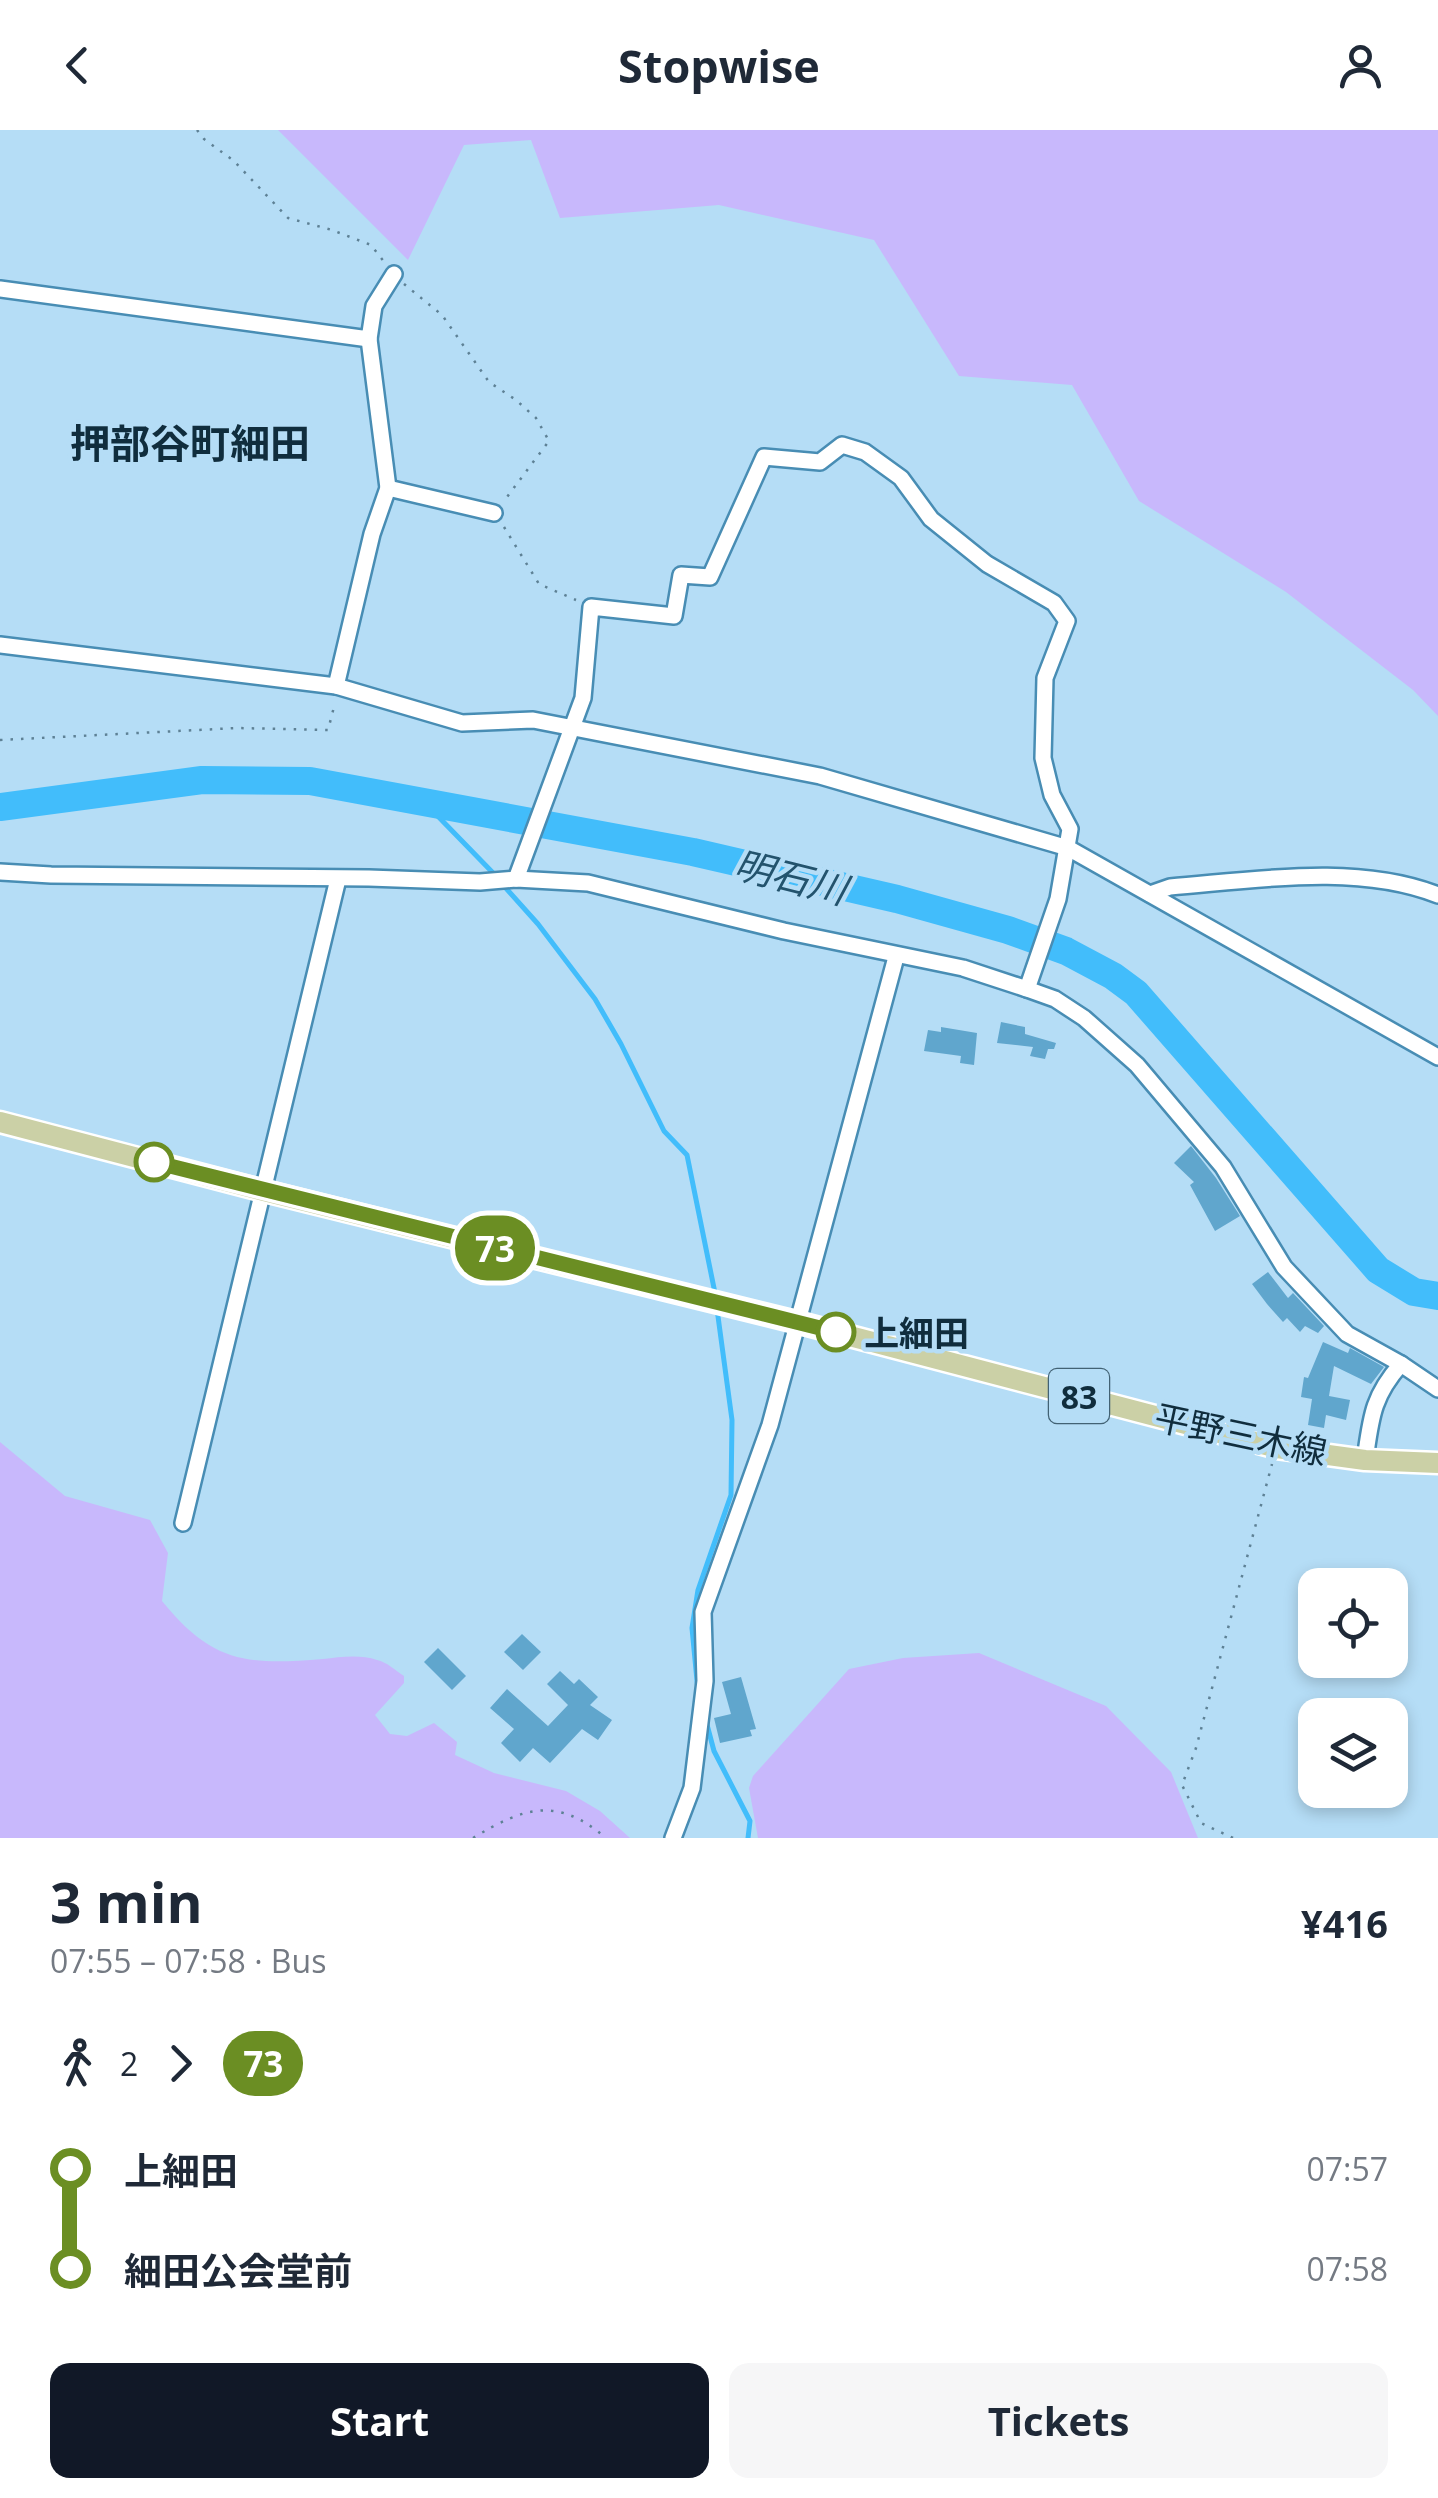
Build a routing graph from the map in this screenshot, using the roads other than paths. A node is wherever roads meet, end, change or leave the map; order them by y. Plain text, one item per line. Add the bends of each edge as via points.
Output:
1 (394, 274) road end
2 (0, 288) edge
3 (368, 339) junction
4 (388, 488) junction
5 (494, 513) road end
6 (0, 645) edge
7 (336, 686) junction
8 (570, 728) junction
9 (1068, 848) junction
10 (0, 872) edge
11 (338, 879) junction
12 (516, 879) junction
13 (1150, 894) junction
14 (1438, 894) edge
15 (896, 956) junction
16 (1028, 988) junction
17 (1438, 1056) edge
18 (0, 1122) edge
19 (264, 1191) junction
20 (800, 1323) junction
21 (1401, 1364) junction
22 (1438, 1389) edge
23 (1365, 1460) junction
24 (1438, 1463) edge
25 (183, 1523) dead end
26 (673, 1838) edge

1 - 3 street via 374,306
2 - 3 street
3 - 4 street
4 - 5 street
4 - 7 street
6 - 7 street
7 - 8 street via 462,723 533,720
8 - 9 street via 820,776
8 - 9 street via 583,698 591,607 674,616 681,575 710,577 764,458 820,462 842,445 865,452 901,478 932,519 987,564 1054,603 1067,621 1045,678 1043,758 1052,796 1070,829
8 - 12 street
9 - 13 street
9 - 16 street
10 - 11 street
11 - 12 street
11 - 19 street
12 - 15 street via 588,882
13 - 14 street via 1170,886 1318,875 1408,883
13 - 17 street
15 - 16 street
15 - 20 street
16 - 21 street via 1084,1018 1137,1064 1223,1168 1284,1267 1347,1334
18 - 19 main road, 平野三木線 / 83
19 - 20 main road, 平野三木線 / 83
19 - 25 street
20 - 23 main road, 平野三木線 / 83 via 1277,1448
20 - 26 street via 702,1612 705,1680 692,1788
21 - 22 street
21 - 23 street via 1373,1407
23 - 24 main road, 平野三木線 / 83

